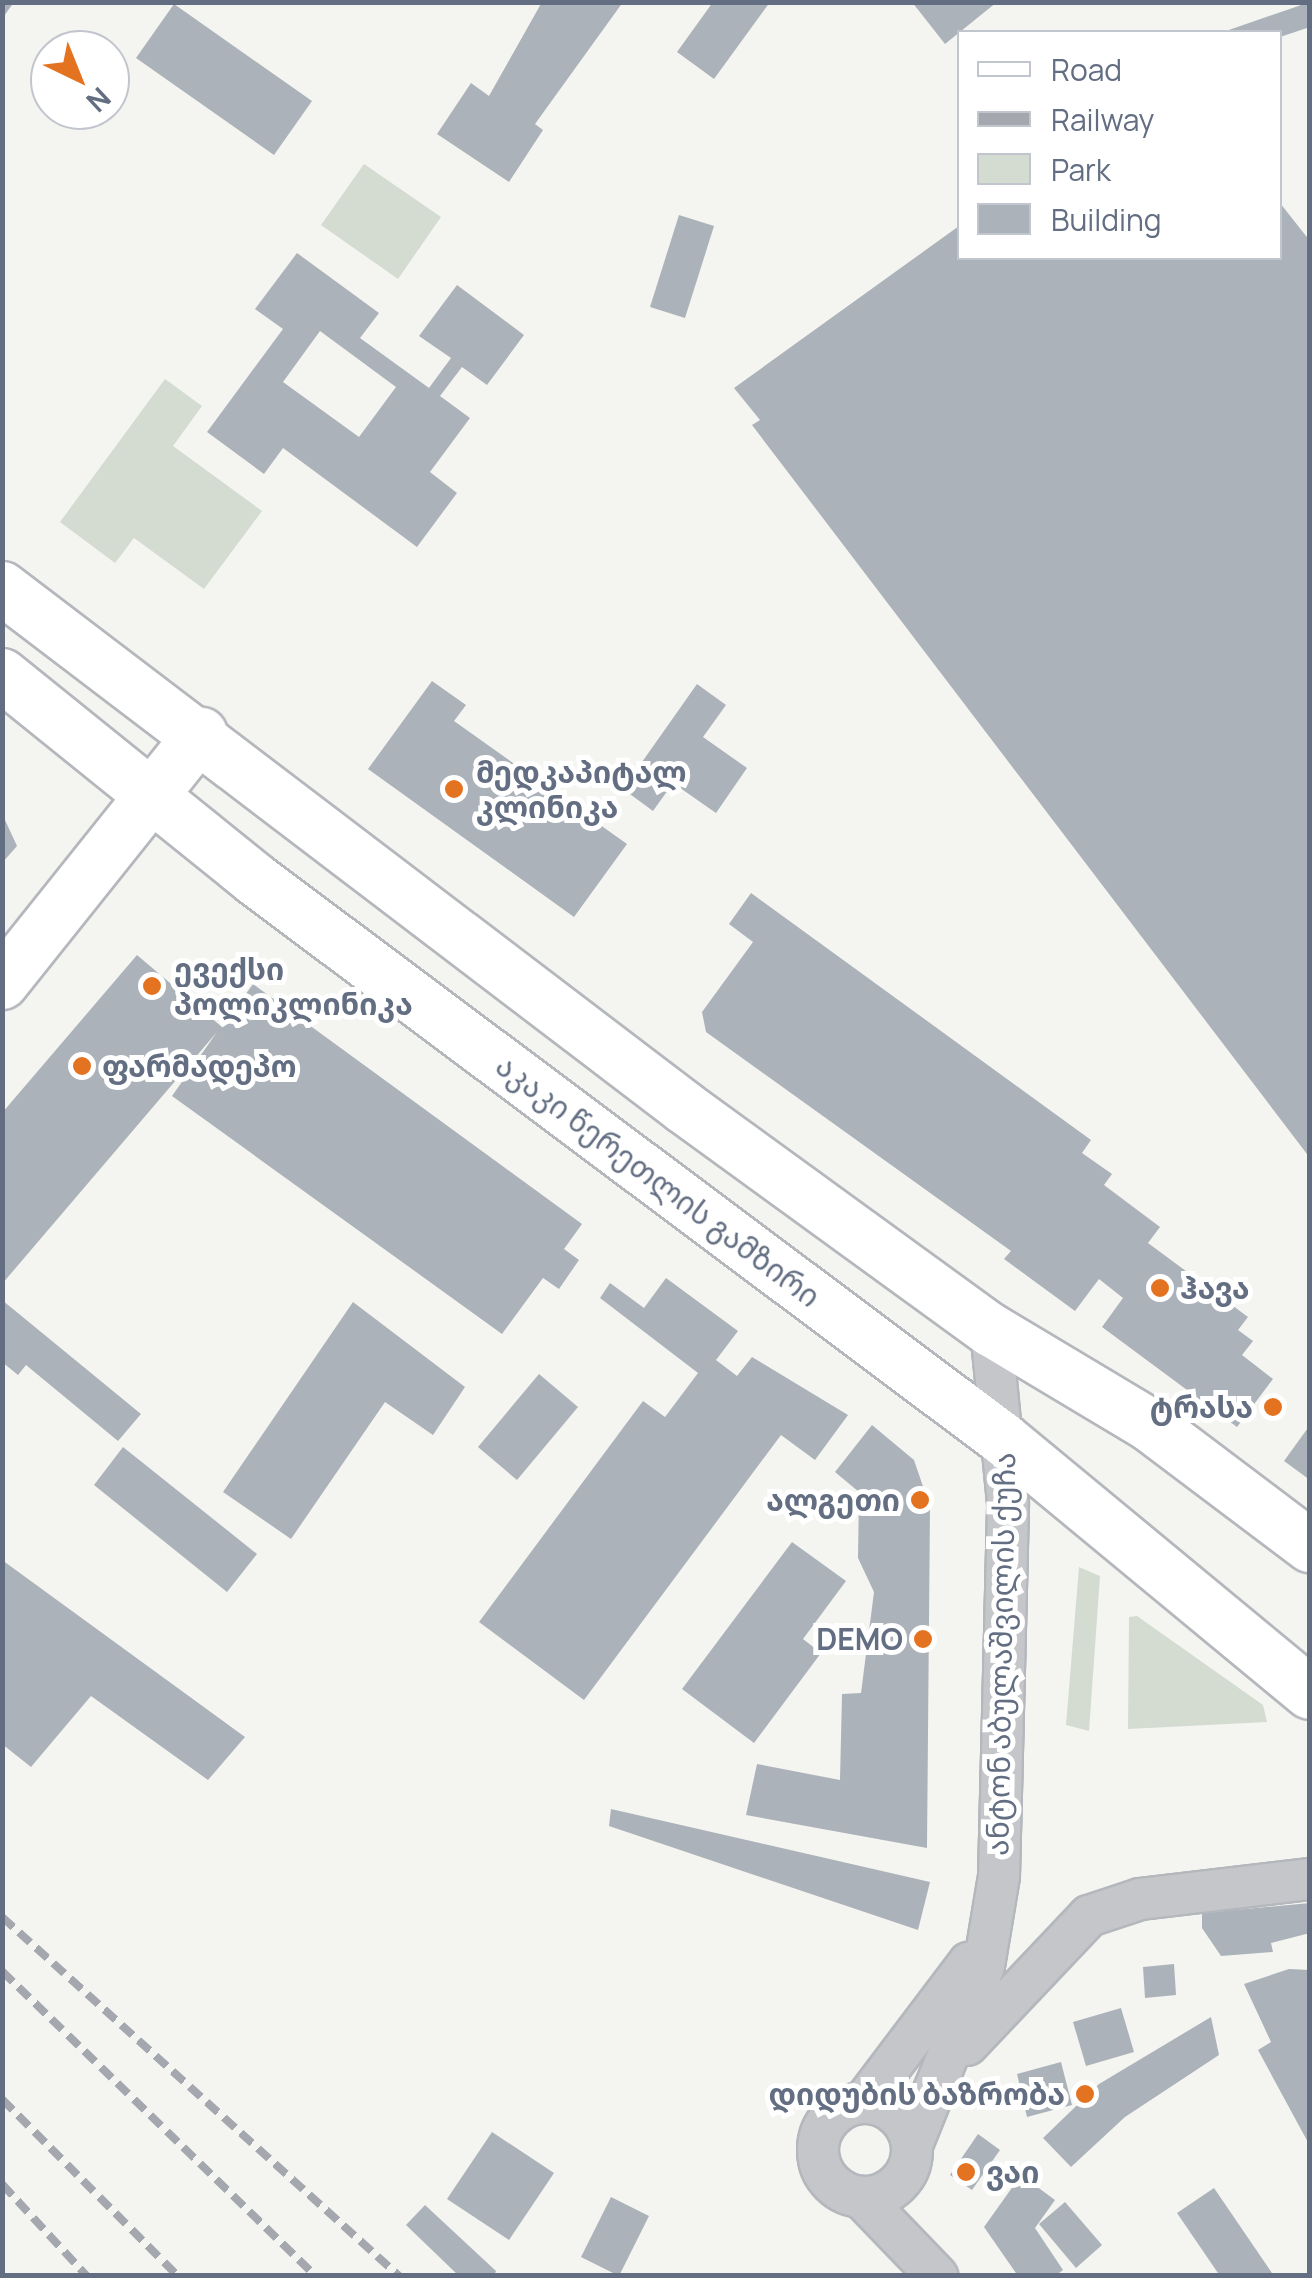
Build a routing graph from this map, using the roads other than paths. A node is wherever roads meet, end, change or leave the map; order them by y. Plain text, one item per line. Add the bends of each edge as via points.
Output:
1 (2, 588) edge
2 (2, 675) edge
3 (201, 734) junction
4 (153, 797) junction
5 (2, 983) edge
6 (991, 1330) junction
7 (1003, 1439) junction
8 (1310, 1546) edge
9 (1310, 1692) edge
10 (1310, 1879) edge
11 (993, 1919) junction
12 (949, 2067) junction
13 (863, 2103) junction
14 (909, 2158) junction
15 (861, 2197) junction
16 (937, 2276) edge

1 - 3 main road
2 - 4 main road, აკაკი წერეთლის გამზირი
3 - 4 main road
3 - 6 main road
4 - 5 main road
4 - 7 main road, აკაკი წერეთლის გამზირი
6 - 7 street, ანტონ აბულაშვილის ქუჩა
6 - 8 main road via 1148,1424
7 - 9 main road, აკაკი წერეთლის გამზირი
7 - 11 street, ანტონ აბულაშვილის ქუჩა
10 - 12 street, ანტონ აბულაშვილის ქუჩა via 1140,1899 1089,1916
11 - 12 street, ანტონ აბულაშვილის ქუჩა
11 - 13 street, ანტონ აბულაშვილის ქუჩა via 955,1987
12 - 14 street, ანტონ აბულაშვილის ქუჩა
13 - 14 street via 896,2114
13 - 15 street via 829,2119 818,2155 836,2188
14 - 15 street
14 - 16 street
15 - 16 street

